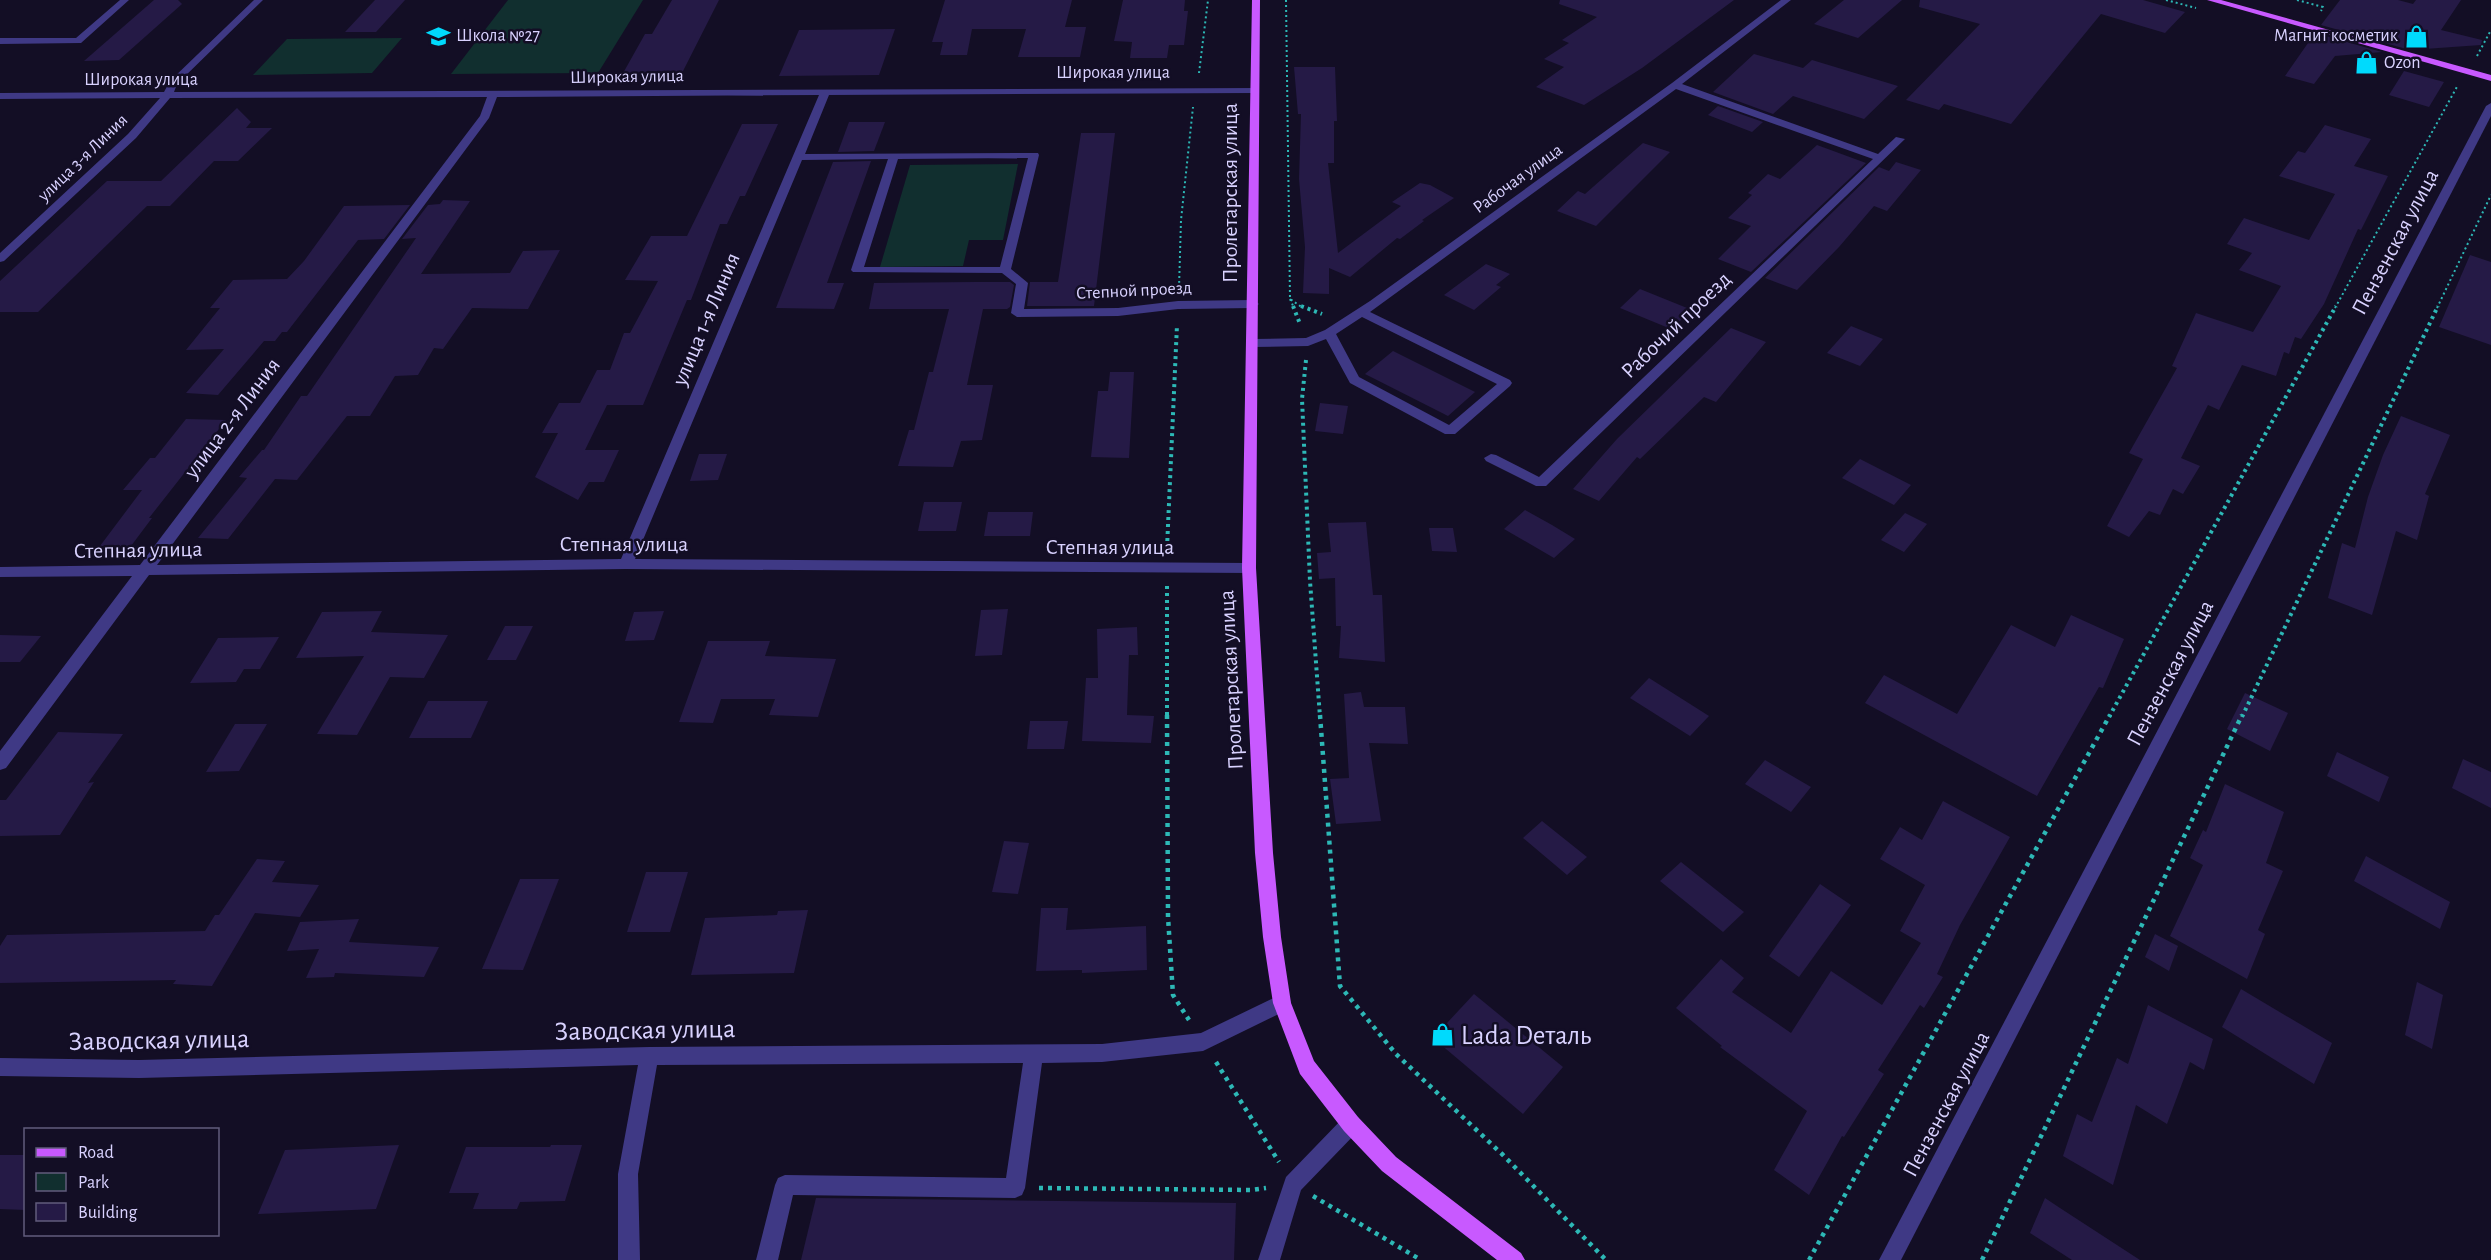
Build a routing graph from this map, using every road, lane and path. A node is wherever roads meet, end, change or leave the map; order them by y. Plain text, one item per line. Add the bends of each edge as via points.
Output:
1 (125, 0) edge
2 (259, 0) edge
3 (1208, 0) edge
4 (1256, 0) edge
5 (1286, 0) edge
6 (1787, 0) edge
7 (2211, 0) edge
8 (2491, 30) edge
9 (0, 41) edge
10 (2477, 56) dead end
11 (1198, 76) dead end
12 (2491, 78) edge
13 (2460, 82) dead end
14 (1675, 85) junction
15 (1255, 90) junction
16 (826, 91) junction
17 (493, 95) junction
18 (0, 96) edge
19 (167, 96) junction
20 (1193, 97) dead end
21 (2491, 106) edge
22 (1900, 139) dead end
23 (894, 156) junction
24 (797, 157) junction
25 (1880, 158) junction
26 (2491, 195) edge
27 (0, 259) edge
28 (1005, 270) junction
29 (1290, 299) junction
30 (1253, 304) junction
31 (1178, 305) junction
32 (1361, 312) junction
33 (1324, 315) dead end
34 (1329, 333) junction
35 (1308, 342) junction
36 (1252, 343) junction
37 (1491, 458) dead end
38 (626, 564) junction
39 (1167, 568) junction
40 (1249, 568) junction
41 (144, 571) junction
42 (0, 572) edge
43 (0, 763) edge
44 (1282, 1003) junction
45 (1203, 1042) junction
46 (1035, 1053) junction
47 (649, 1056) junction
48 (0, 1067) edge
49 (1351, 1124) junction
50 (1293, 1184) junction
51 (1015, 1188) junction
52 (629, 1260) edge
53 (766, 1260) edge
54 (1269, 1260) edge
55 (1421, 1260) edge
56 (1514, 1260) edge
57 (1606, 1260) edge
58 (1809, 1260) edge
59 (1890, 1260) edge
60 (1982, 1260) edge

1 - 9 street via 78,41
2 - 19 street, улица 3-я Линия via 173,83
3 - 11 path
4 - 15 main road, Пролетарская улица
5 - 29 path
6 - 14 street, Рабочая улица
7 - 12 main road
8 - 10 path
13 - 58 path
14 - 25 street
14 - 32 street, Рабочая улица
15 - 16 street, Широкая улица
15 - 30 main road, Пролетарская улица
16 - 17 street, Широкая улица
16 - 24 street, улица 1-я Линия
17 - 19 street, Широкая улица
17 - 41 street, улица 2-я Линия via 484,116
18 - 19 street, Широкая улица
19 - 27 street, улица 3-я Линия via 132,136
20 - 31 path via 1181,220
21 - 59 street, Пензенская улица
22 - 25 street, Рабочий проезд
23 - 24 street
23 - 28 street via 1034,155
23 - 28 street via 857,270
24 - 38 street, улица 1-я Линия
25 - 37 street, Рабочий проезд via 1541,483
26 - 60 path
28 - 31 street, Степной проезд via 1022,283 1017,313 1118,312
29 - 33 path via 1306,310
29 - 35 path
30 - 31 street, Степной проезд
30 - 36 main road, Пролетарская улица
31 - 39 path
32 - 34 street, Рабочая улица
32 - 34 street via 1506,383 1450,431 1354,380
34 - 35 street, Рабочая улица
35 - 36 street, Рабочая улица
35 - 57 path via 1302,399 1310,581 1340,986 1396,1054
36 - 40 main road, Пролетарская улица
38 - 39 street, Степная улица
38 - 41 street, Степная улица
39 - 40 street, Степная улица
39 - 45 path via 1167,866 1173,995
40 - 44 main road, Пролетарская улица via 1264,854
41 - 42 street, Степная улица
41 - 43 street, улица 2-я Линия
44 - 45 street, Заводская улица
44 - 49 main road, Пролетарская улица via 1307,1067
45 - 46 street, Заводская улица via 1102,1053
45 - 50 path
46 - 47 street, Заводская улица
46 - 51 street
47 - 48 street, Заводская улица via 139,1069
47 - 52 street via 628,1174
49 - 50 street
49 - 56 main road, Пролетарская улица via 1389,1164
50 - 51 path via 1251,1191
50 - 54 street
50 - 55 path
51 - 53 street via 785,1185

